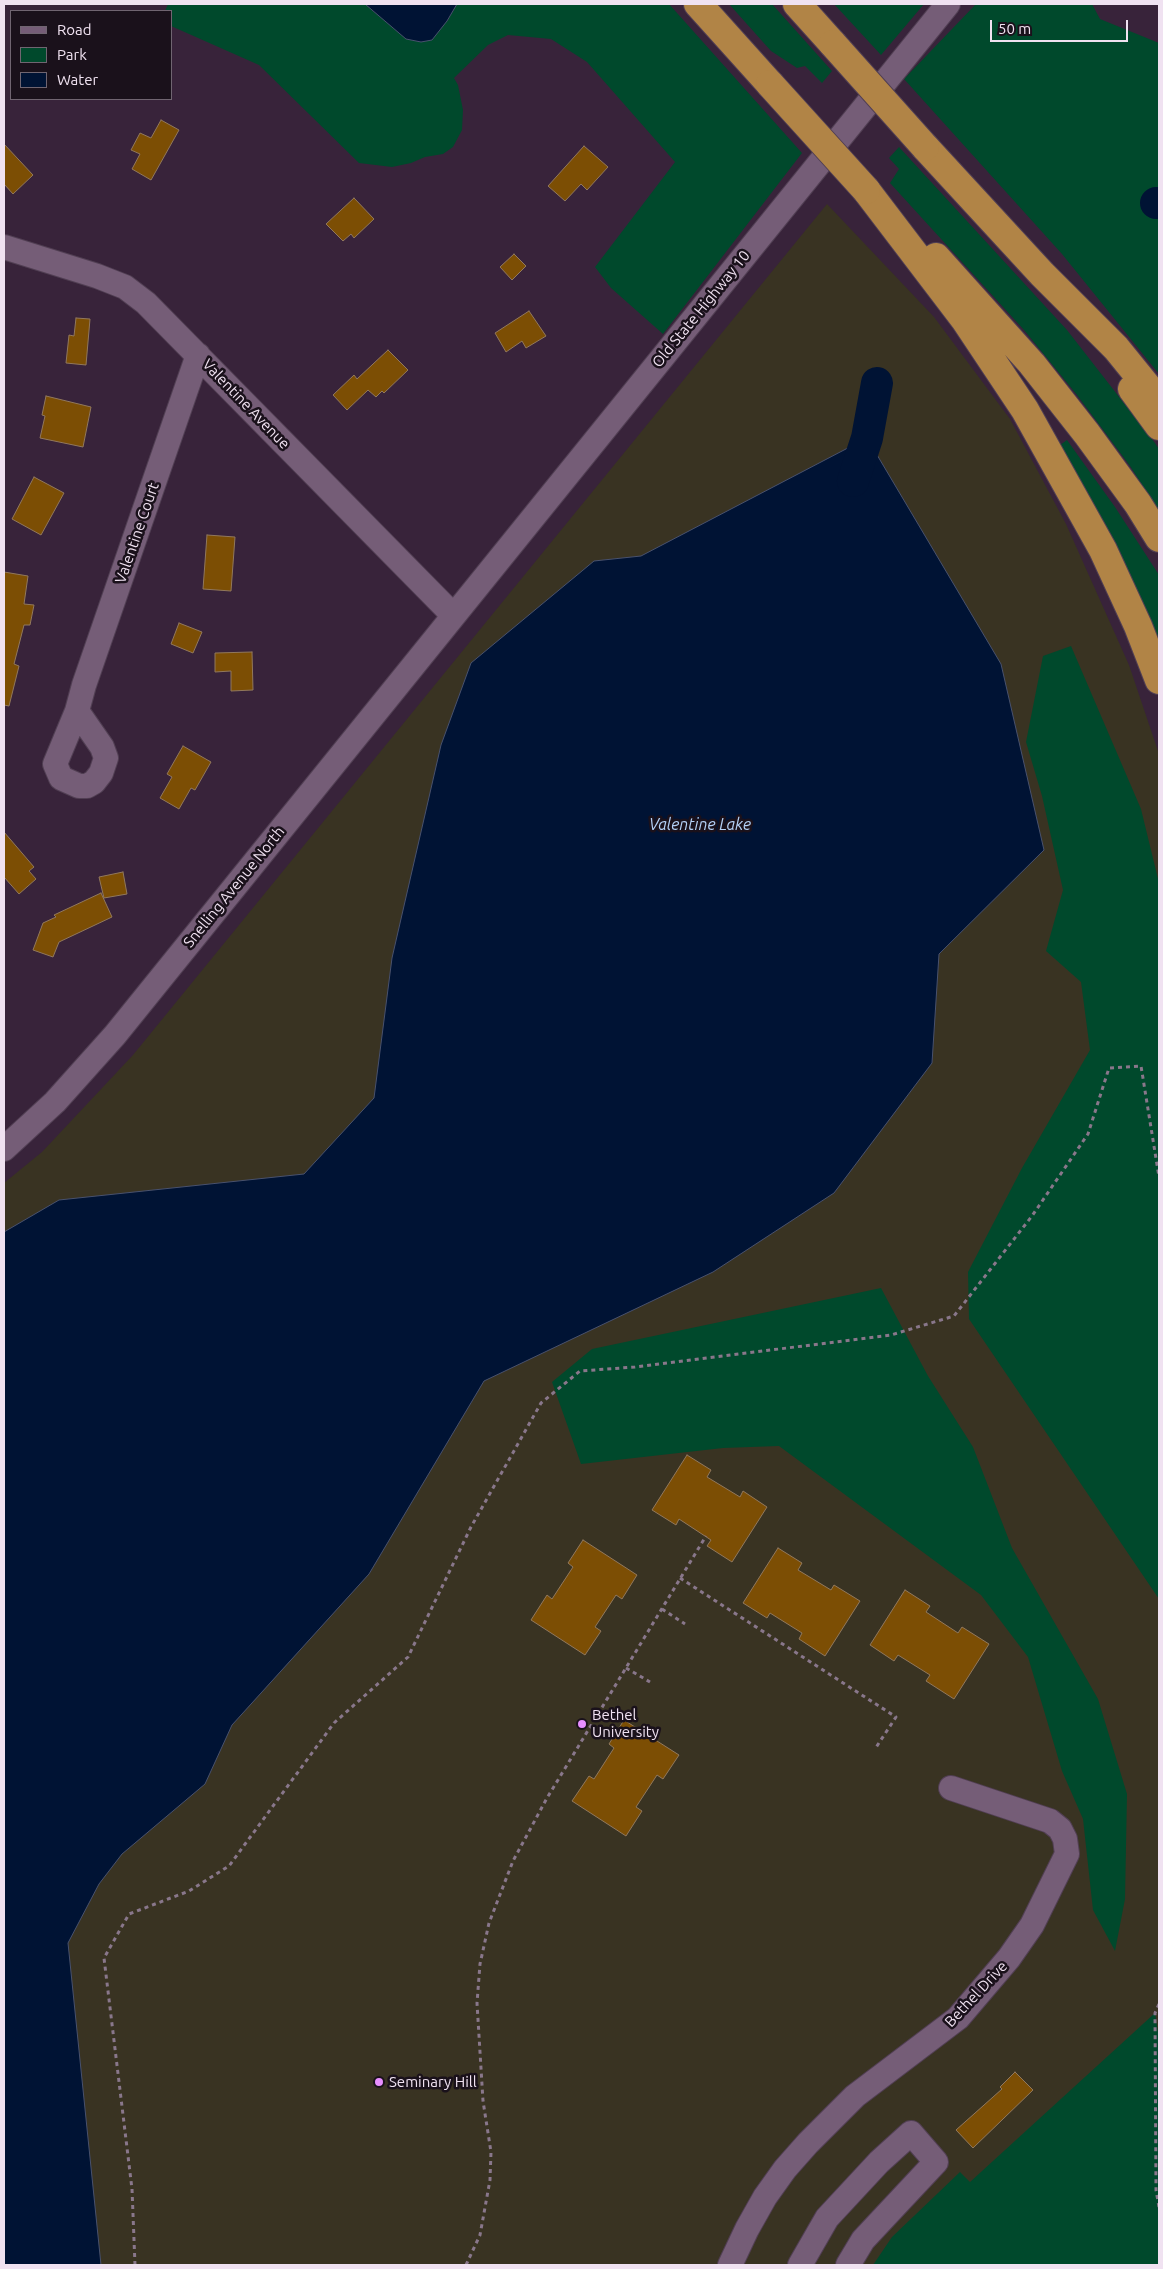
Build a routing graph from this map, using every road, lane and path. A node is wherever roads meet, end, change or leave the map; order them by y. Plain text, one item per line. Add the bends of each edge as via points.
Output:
1 (698, 4) edge
2 (797, 4) edge
3 (948, 4) edge
4 (874, 199) junction
5 (4, 247) edge
6 (1057, 290) junction
7 (198, 355) junction
8 (1159, 401) edge
9 (1159, 426) edge
10 (1159, 538) edge
11 (454, 615) junction
12 (1159, 680) edge
13 (77, 711) dead end
14 (4, 1149) edge
15 (1159, 1176) edge
16 (706, 1536) dead end
17 (680, 1578) junction
18 (662, 1609) junction
19 (685, 1624) dead end
20 (626, 1668) junction
21 (650, 1682) dead end
22 (876, 1749) dead end
23 (951, 1788) dead end
24 (1159, 2004) edge
25 (1159, 2207) edge
26 (135, 2265) edge
27 (466, 2265) edge
28 (730, 2265) edge
29 (800, 2265) edge
30 (848, 2265) edge

1 - 4 highway, bridge
2 - 6 highway, bridge
3 - 11 street, Old State Highway 10
4 - 10 highway via 923,243 1032,364 1087,434
4 - 12 highway via 965,320 1042,439 1115,575
5 - 7 street, Valentine Avenue via 125,287 146,303
6 - 8 highway via 1116,348
6 - 9 highway
7 - 11 street, Valentine Avenue
7 - 13 street, Valentine Court
11 - 14 street, Snelling Avenue North via 115,1035 55,1102
15 - 26 path via 1141,1066 1109,1068 1088,1134 1032,1216 954,1316 891,1336 580,1371 541,1403 471,1527 408,1657 334,1723 229,1866 189,1891 129,1914 104,1958 132,2188
16 - 17 path
17 - 18 path
17 - 22 path via 896,1717
18 - 19 path
18 - 20 path
20 - 21 path
20 - 27 path via 513,1861 489,1923 480,1964 477,2002 483,2101 491,2152 490,2180 480,2235
23 - 28 street, Bethel Drive via 1050,1821 1060,1829 1067,1854 1032,1925 1009,1958 958,2018 856,2096 808,2143 765,2198
24 - 25 path via 1155,2013 1156,2190
29 - 30 street via 827,2218 911,2133 936,2162 863,2240

